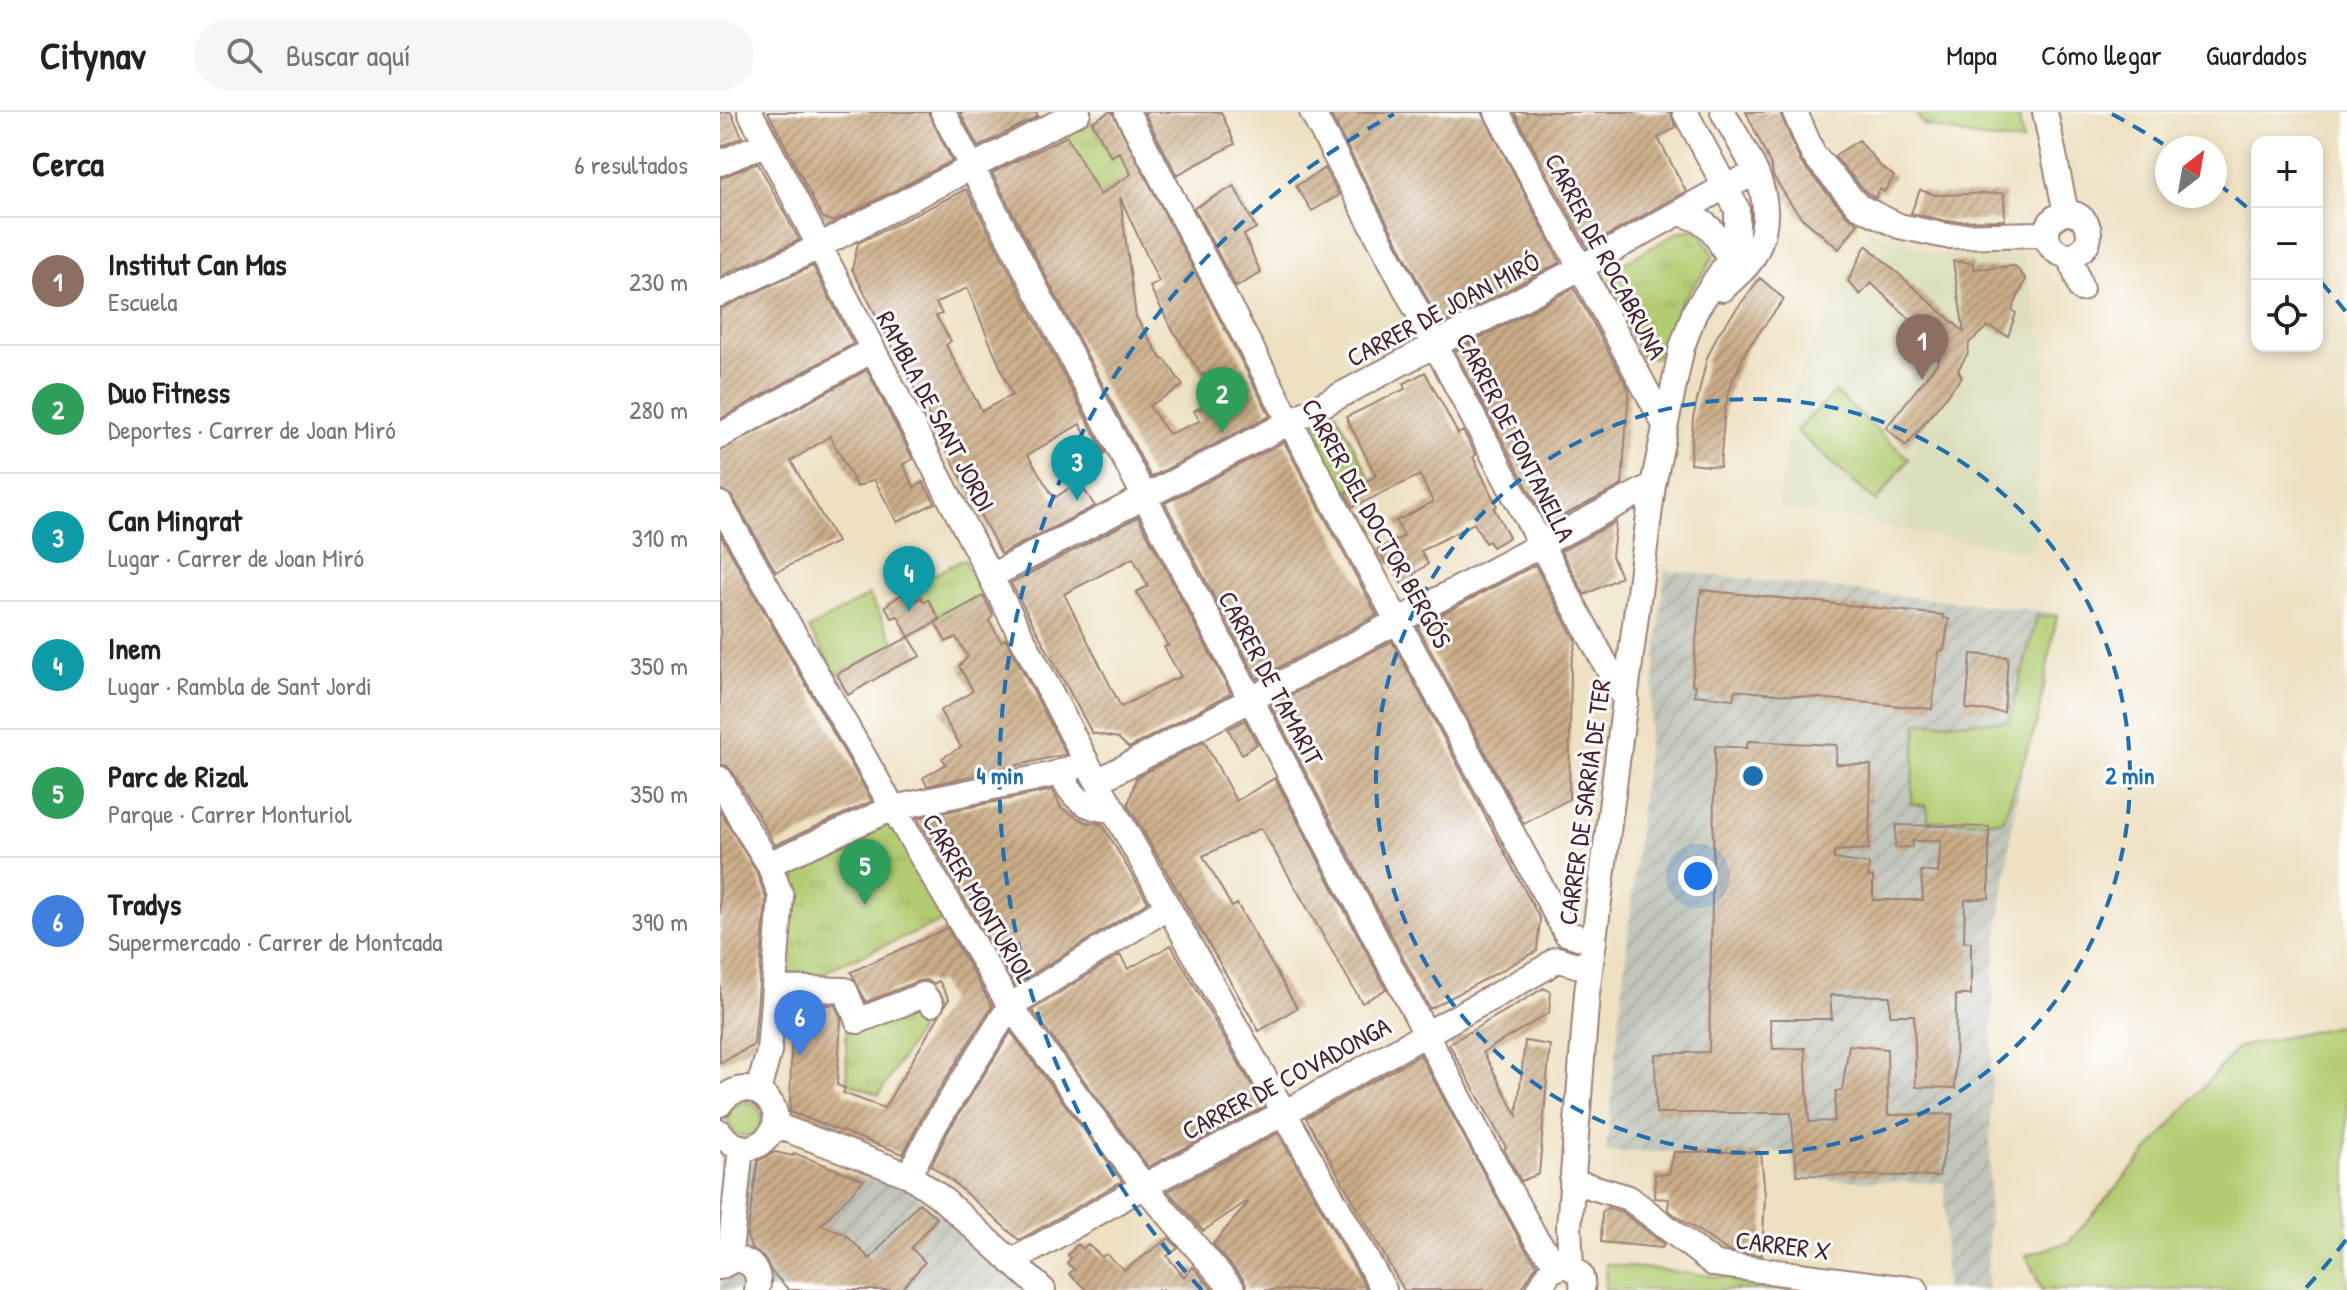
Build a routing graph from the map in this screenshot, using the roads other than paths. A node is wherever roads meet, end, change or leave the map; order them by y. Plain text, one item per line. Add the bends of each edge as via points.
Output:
1 (750, 112) edge
2 (943, 112) edge
3 (1078, 112) edge
4 (1127, 112) edge
5 (1312, 112) edge
6 (1497, 112) edge
7 (1685, 112) edge
8 (1723, 112) edge
9 (1795, 112) edge
10 (2045, 112) edge
11 (766, 143) junction
12 (720, 163) edge
13 (972, 168) junction
14 (1752, 175) junction
15 (1725, 187) junction
16 (1679, 213) junction
17 (2066, 213) junction
18 (2047, 234) junction
19 (820, 244) junction
20 (2070, 255) junction
21 (1729, 260) junction
22 (1580, 268) junction
23 (2081, 289) dead end
24 (720, 294) edge
25 (1437, 344) junction
26 (1682, 347) junction
27 (872, 350) junction
28 (1290, 422) junction
29 (1665, 425) junction
30 (720, 436) edge
31 (1653, 485) junction
32 (1143, 497) junction
33 (720, 504) edge
34 (1541, 547) junction
35 (991, 576) junction
36 (1399, 621) junction
37 (1251, 701) junction
38 (1626, 701) junction
39 (1061, 772) junction
40 (1092, 772) junction
41 (720, 779) edge
42 (893, 808) junction
43 (1116, 815) junction
44 (769, 864) junction
45 (1168, 907) junction
46 (1592, 952) junction
47 (774, 988) junction
48 (931, 1004) dead end
49 (1010, 1006) junction
50 (1427, 1033) junction
51 (758, 1091) junction
52 (720, 1104) edge
53 (1284, 1113) junction
54 (775, 1125) junction
55 (720, 1132) edge
56 (741, 1147) junction
57 (909, 1175) junction
58 (1572, 1181) junction
59 (1144, 1186) junction
60 (1011, 1262) junction
61 (723, 1263) edge
62 (1551, 1279) edge
63 (757, 1290) edge
64 (1043, 1290) edge
65 (1233, 1290) edge
66 (1384, 1290) edge
67 (1582, 1290) edge
68 (1916, 1290) edge

1 - 11 street, RAMBLA DE SANT JORDI
2 - 13 street, CARRER DE TAMARIT
3 - 13 street
4 - 28 street, CARRER DEL DOCTOR BERGÓS
5 - 25 street, CARRER DE FONTANELLA
6 - 22 street, CARRER DE ROCABRUNA
7 - 15 street, CARRER DE SARRIÀ DE TER
8 - 14 street, CARRER DE SARRIÀ DE TER
9 - 18 street via 1813,154 1858,206 1899,226 1946,236
10 - 17 street
11 - 12 street
11 - 19 street, RAMBLA DE SANT JORDI
13 - 19 street
13 - 32 street, CARRER DE TAMARIT
14 - 15 street, CARRER DE JOAN MIRÓ
14 - 26 street, CARRER DE SARRIÀ DE TER via 1766,198 1765,228 1752,260 1716,295
15 - 16 street, CARRER DE JOAN MIRÓ
15 - 21 street, CARRER DE SARRIÀ DE TER via 1737,209 1737,237
16 - 21 street via 1714,229
16 - 22 street, CARRER DE JOAN MIRÓ
17 - 18 street via 2050,222
17 - 20 street via 2080,216 2089,234 2082,251
18 - 20 street via 2056,252
19 - 24 street
19 - 27 street, RAMBLA DE SANT JORDI
20 - 23 street
21 - 26 street, CARRER DE SARRIÀ DE TER via 1695,311
22 - 25 street, CARRER DE JOAN MIRÓ
22 - 29 street, CARRER DE ROCABRUNA
25 - 28 street, CARRER DE JOAN MIRÓ
25 - 34 street, CARRER DE FONTANELLA
26 - 29 street, CARRER DE SARRIÀ DE TER
27 - 30 street
27 - 35 street, RAMBLA DE SANT JORDI
28 - 32 street, CARRER DE JOAN MIRÓ
28 - 36 street, CARRER DEL DOCTOR BERGÓS
29 - 31 street, CARRER DE SARRIÀ DE TER
31 - 34 street
31 - 38 street, CARRER DE SARRIÀ DE TER
32 - 35 street, CARRER DE JOAN MIRÓ
32 - 37 street, CARRER DE TAMARIT
33 - 42 street, CARRER MONTURIOL
34 - 36 street
34 - 38 street, CARRER DE FONTANELLA
35 - 40 street, RAMBLA DE SANT JORDI
36 - 37 street
36 - 46 street, CARRER DEL DOCTOR BERGÓS via 1566,933
37 - 40 street via 1133,760
37 - 50 street, CARRER DE TAMARIT
38 - 46 street, CARRER DE SARRIÀ DE TER
39 - 40 street
39 - 42 street
39 - 43 street via 1075,799
40 - 43 street, RAMBLA DE SANT JORDI
41 - 44 street
42 - 44 street
42 - 49 street, CARRER MONTURIOL
43 - 45 street
44 - 47 street via 781,896
45 - 49 street
45 - 53 street
46 - 50 street, CARRER DE COVADONGA via 1576,965 1557,959
46 - 58 street, CARRER DE SARRIÀ DE TER
47 - 48 street via 845,990 858,1021 924,995
47 - 51 street via 769,1052
49 - 57 street
49 - 59 street, CARRER MONTURIOL
50 - 53 street, CARRER DE COVADONGA
50 - 62 street, CARRER DE TAMARIT via 1536,1239
51 - 52 street via 740,1089
51 - 54 street via 770,1102
53 - 59 street, CARRER DE COVADONGA
53 - 66 street
54 - 56 street via 758,1145
54 - 57 street
55 - 56 street
56 - 61 street
57 - 60 street
58 - 62 street, CARRER DE SARRIÀ DE TER via 1569,1227
58 - 68 street, CARRER X via 1629,1198 1714,1264
59 - 60 street, CARRER DE COVADONGA
59 - 65 street, CARRER MONTURIOL
60 - 64 street
61 - 63 street via 743,1260 755,1268
62 - 67 street via 1581,1275

